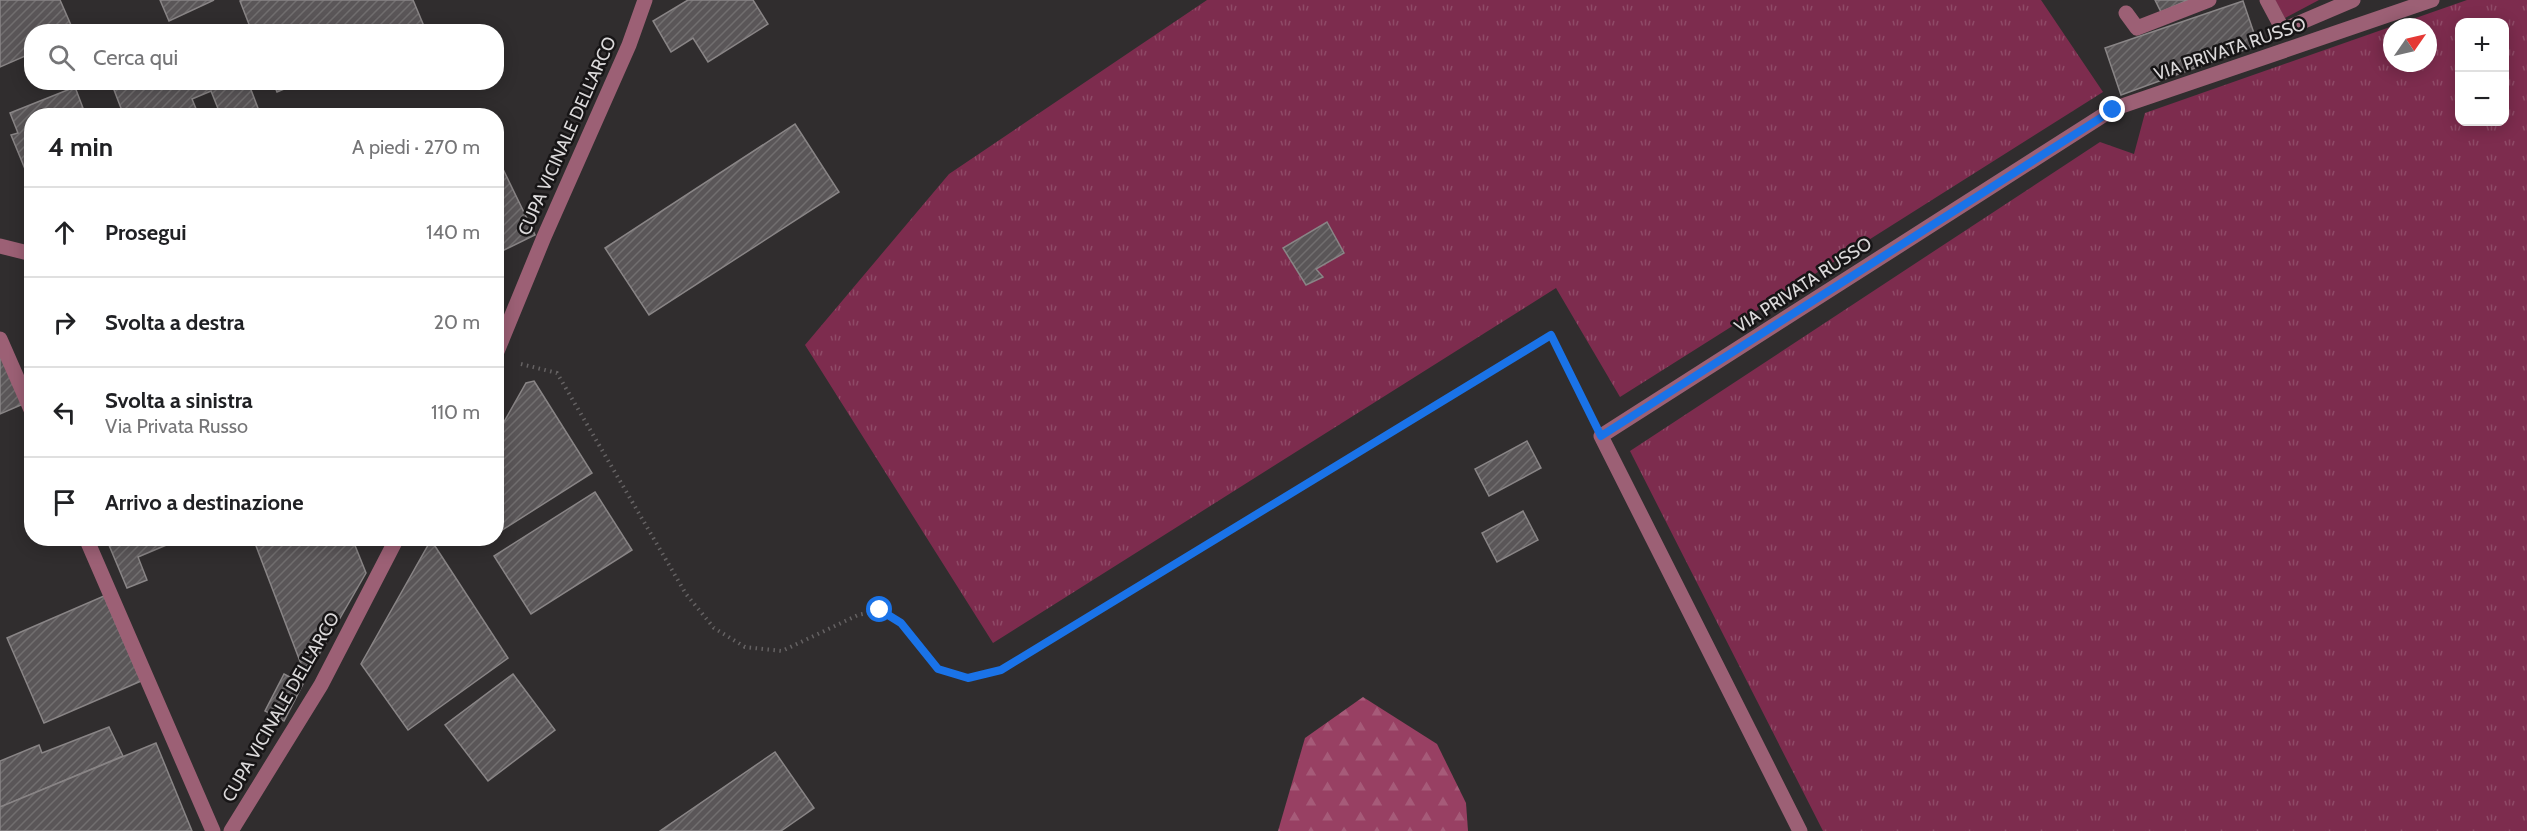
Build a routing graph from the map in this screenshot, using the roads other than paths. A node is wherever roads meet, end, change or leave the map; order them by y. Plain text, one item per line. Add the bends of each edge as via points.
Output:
1 (645, 0) edge
2 (2210, 0) edge
3 (2267, 0) edge
4 (2353, 0) edge
5 (2432, 0) edge
6 (2126, 13) dead end
7 (0, 246) edge
8 (24, 252) edge
9 (504, 334) edge
10 (0, 339) edge
11 (24, 394) edge
12 (89, 546) edge
13 (394, 546) edge
14 (213, 831) edge
15 (231, 831) edge
16 (1800, 831) edge

1 - 9 street, CUPA VICINALE DELL'ARCO
2 - 6 street via 2137,28
3 - 4 street via 2283,30
5 - 16 street, VIA PRIVATA RUSSO via 2113,110 1601,436
7 - 8 street
10 - 11 street
12 - 14 street
13 - 15 street, CUPA VICINALE DELL'ARCO via 321,686

